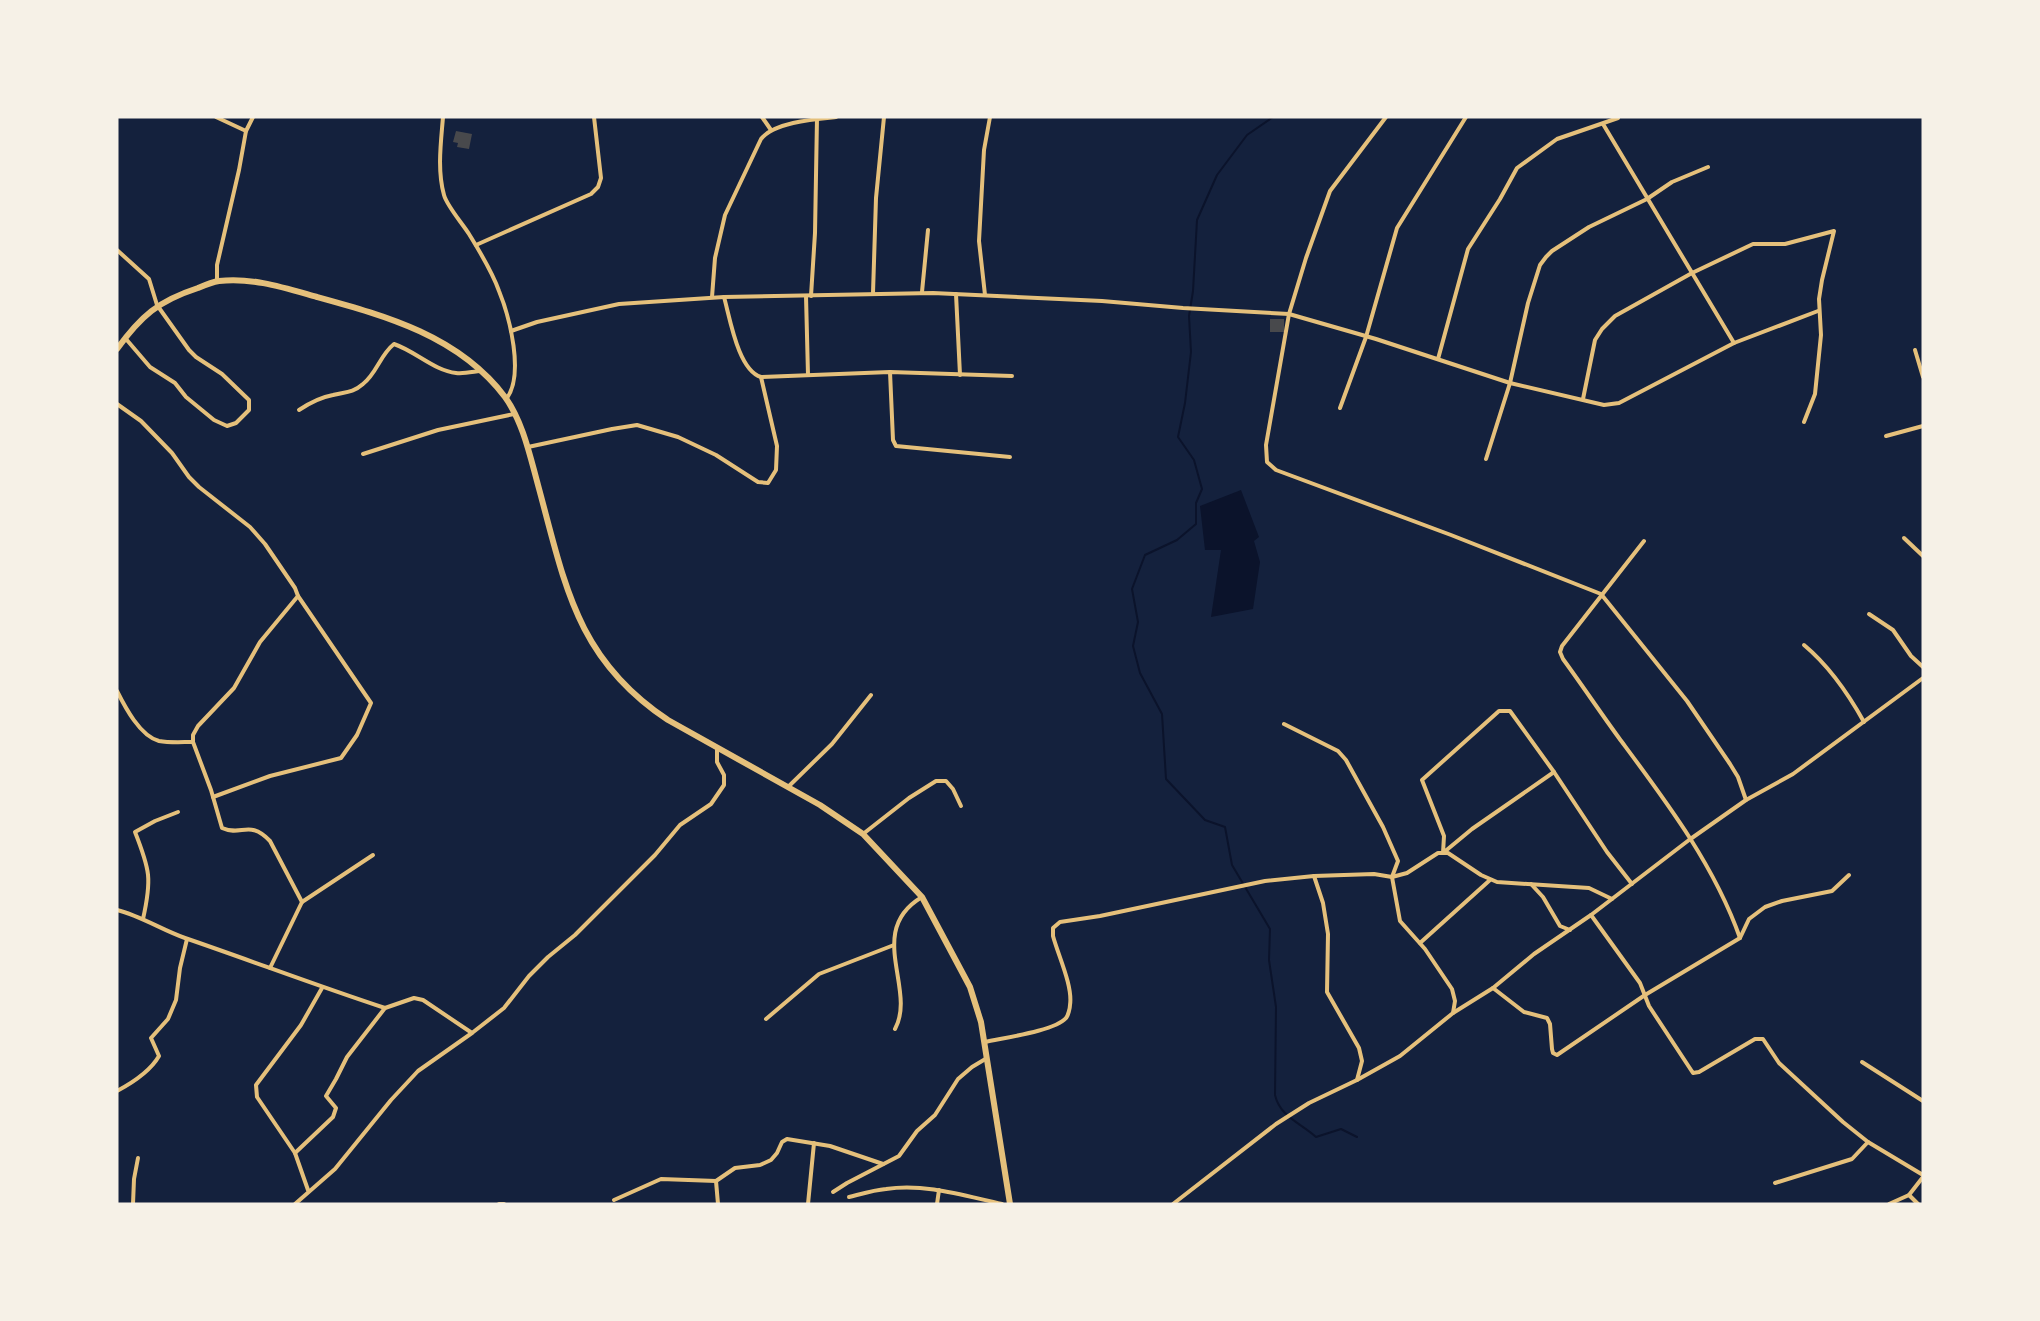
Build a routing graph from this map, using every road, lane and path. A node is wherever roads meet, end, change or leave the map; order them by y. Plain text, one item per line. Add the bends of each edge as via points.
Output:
1 (216, 117) edge
2 (253, 117) edge
3 (443, 117) edge
4 (594, 117) edge
5 (762, 117) edge
6 (835, 117) edge
7 (884, 117) edge
8 (990, 117) edge
9 (1386, 117) edge
10 (1466, 117) edge
11 (817, 118) edge
12 (1618, 118) dead end
13 (1603, 124) junction
14 (771, 130) junction
15 (246, 131) junction
16 (1708, 167) dead end
17 (1647, 199) junction
18 (928, 230) dead end
19 (476, 245) junction
20 (117, 250) edge
21 (1692, 273) junction
22 (217, 281) junction
23 (873, 293) junction
24 (922, 293) junction
25 (956, 294) junction
26 (985, 295) junction
27 (808, 296) junction
28 (712, 297) junction
29 (723, 297) junction
30 (158, 304) junction
31 (1818, 311) junction
32 (1289, 314) junction
33 (511, 331) junction
34 (1366, 336) junction
35 (125, 338) junction
36 (1734, 343) junction
37 (117, 349) edge
38 (1916, 350) dead end
39 (1438, 359) junction
40 (480, 371) junction
41 (890, 372) junction
42 (808, 375) junction
43 (960, 375) junction
44 (1012, 375) dead end
45 (761, 377) junction
46 (1923, 377) edge
47 (1510, 383) junction
48 (506, 399) junction
49 (1582, 399) junction
50 (117, 404) edge
51 (1340, 408) dead end
52 (298, 410) dead end
53 (514, 414) junction
54 (1804, 422) dead end
55 (1923, 426) edge
56 (1886, 436) dead end
57 (528, 447) junction
58 (363, 454) dead end
59 (1010, 457) dead end
60 (1486, 459) dead end
61 (1904, 538) dead end
62 (1644, 541) dead end
63 (1923, 556) edge
64 (1601, 594) junction
65 (298, 596) junction
66 (1869, 614) dead end
67 (1804, 645) dead end
68 (1923, 667) edge
69 (1923, 678) edge
70 (117, 691) edge
71 (871, 695) dead end
72 (1864, 722) junction
73 (1284, 724) dead end
74 (193, 742) junction
75 (717, 749) junction
76 (1554, 772) junction
77 (788, 787) junction
78 (213, 797) junction
79 (1746, 800) junction
80 (961, 807) dead end
81 (178, 812) dead end
82 (863, 834) junction
83 (1689, 840) junction
84 (1443, 853) junction
85 (373, 855) dead end
86 (1849, 875) dead end
87 (1314, 876) junction
88 (1392, 877) junction
89 (1490, 880) junction
90 (1531, 884) junction
91 (1632, 884) junction
92 (922, 897) junction
93 (1612, 899) junction
94 (302, 902) junction
95 (117, 910) edge
96 (1591, 915) junction
97 (143, 919) junction
98 (1570, 930) junction
99 (1740, 938) junction
100 (187, 939) junction
101 (1420, 943) junction
102 (894, 945) junction
103 (270, 968) junction
104 (322, 988) junction
105 (1492, 988) junction
106 (1645, 996) junction
107 (385, 1008) junction
108 (1453, 1013) junction
109 (766, 1019) dead end
110 (895, 1029) dead end
111 (472, 1033) junction
112 (985, 1042) junction
113 (987, 1058) junction
114 (1862, 1062) dead end
115 (1357, 1080) junction
116 (117, 1091) edge
117 (1923, 1101) edge
118 (1868, 1142) junction
119 (814, 1143) junction
120 (295, 1153) junction
121 (138, 1158) dead end
122 (883, 1164) junction
123 (1923, 1176) edge
124 (716, 1181) junction
125 (1775, 1183) dead end
126 (309, 1190) junction
127 (939, 1190) junction
128 (833, 1192) dead end
129 (1909, 1195) junction
130 (849, 1197) dead end
131 (614, 1200) dead end
132 (133, 1204) edge
133 (295, 1204) edge
134 (499, 1204) edge
135 (504, 1204) edge
136 (718, 1204) edge
137 (808, 1204) edge
138 (937, 1204) edge
139 (1002, 1204) edge
140 (1010, 1204) edge
141 (1173, 1204) edge
142 (1889, 1204) edge
143 (1918, 1204) edge

1 - 15 street
2 - 15 street
3 - 19 street via 440,159 444,197
4 - 19 street via 601,178 598,187 591,194
5 - 14 street
6 - 11 street
7 - 23 street
8 - 26 street via 984,150 979,242
9 - 32 street via 1330,191
10 - 34 street via 1397,228
11 - 14 street
11 - 27 street via 815,233
12 - 13 street
13 - 17 street
13 - 39 street via 1549,143 1517,168 1468,249
14 - 28 street via 761,139 725,215
15 - 22 street via 217,265
16 - 17 street via 1672,182
17 - 21 street
17 - 47 street via 1589,227 1545,257 1528,303
18 - 24 street
19 - 33 street via 499,290
20 - 30 street via 149,279
21 - 31 street via 1753,244 1785,244 1834,231
21 - 36 street
21 - 49 street via 1615,316 1602,329 1595,340
22 - 30 main road
22 - 40 main road via 273,285 396,320 430,335
23 - 24 street
23 - 27 street
24 - 25 street
25 - 26 street
25 - 43 street
26 - 32 street
27 - 29 street
27 - 42 street
28 - 29 street
28 - 33 street via 598,307
29 - 45 street via 741,355 748,369
30 - 35 main road
30 - 35 street via 189,350 249,399 249,410 227,426 214,420 175,383 150,367
31 - 36 street
31 - 54 street via 1821,335 1815,394
32 - 34 street
32 - 64 street via 1266,462 1276,470
33 - 48 street via 515,378
34 - 39 street
34 - 51 street
35 - 37 main road
36 - 49 street via 1619,403 1604,405
38 - 46 street
39 - 47 street
40 - 48 main road
40 - 52 street via 456,373 443,369 394,344 362,385
41 - 42 street
41 - 43 street
41 - 59 street via 896,446
42 - 45 street
43 - 44 street
45 - 57 street via 777,446 776,470 768,483 758,482 678,437 637,425
47 - 49 street
47 - 60 street
48 - 53 main road
50 - 65 street via 141,421 199,487 250,527
53 - 57 main road
53 - 58 street via 438,430
55 - 56 street
57 - 75 main road via 562,575 588,637 627,689 668,720
61 - 63 street
62 - 64 street
64 - 79 street via 1687,701 1730,764
64 - 83 street via 1560,652
65 - 74 street via 260,642 234,688 198,726
65 - 78 street via 371,703 357,735 341,758 270,776
66 - 68 street via 1893,630
67 - 72 street via 1851,698
69 - 72 street
70 - 74 street via 149,736 159,741
71 - 77 street via 832,744
72 - 79 street via 1792,774
73 - 88 street via 1338,751 1346,760 1398,861
74 - 78 street
75 - 77 main road
75 - 111 street via 724,785 711,804 680,825 591,919 529,976 504,1008
76 - 84 street
76 - 84 street via 1510,711 1499,711 1422,780 1444,836
76 - 91 street
77 - 82 main road
78 - 94 street via 222,828 254,829 270,841
79 - 83 street
80 - 82 street via 953,789 946,782 936,781
81 - 97 street via 135,832 150,879
82 - 92 main road
83 - 91 street
83 - 99 street via 1714,879
84 - 88 street
84 - 89 street
85 - 94 street
86 - 99 street via 1832,891 1765,907 1749,919
87 - 88 street
87 - 112 street via 1265,880 1060,922 1053,928 1053,936 1070,992 1066,1018 1040,1030
87 - 115 street via 1328,934 1328,992 1359,1048 1362,1061
88 - 101 street via 1400,921
89 - 90 street
89 - 101 street
90 - 93 street via 1588,888
90 - 98 street via 1560,926
91 - 93 street
92 - 102 street via 906,909 895,932
92 - 112 main road via 970,987
93 - 96 street
94 - 103 street
95 - 97 street
96 - 98 street
96 - 106 street via 1640,983
97 - 100 street
98 - 105 street
99 - 106 street
100 - 103 street
100 - 116 street via 176,1000 168,1019 151,1038 159,1056
101 - 108 street via 1452,989
102 - 109 street via 819,974
102 - 110 street via 901,1013
103 - 104 street
104 - 107 street
104 - 120 street via 301,1025 256,1085 257,1097
105 - 106 street via 1524,1012 1547,1018 1553,1053 1557,1055
105 - 108 street
106 - 118 street via 1693,1073 1755,1039 1763,1039 1779,1063
107 - 111 street via 414,998 423,1000
107 - 120 street via 347,1057 326,1096 336,1108 333,1117
108 - 115 street via 1400,1056
111 - 126 street via 418,1071 335,1169
112 - 113 main road
113 - 122 street via 958,1079 935,1115 899,1156
113 - 140 main road
114 - 117 street
115 - 141 street via 1276,1124
118 - 123 street
118 - 125 street via 1852,1159
119 - 122 street
119 - 124 street via 787,1139 771,1160 735,1168
119 - 137 street
120 - 126 street
121 - 132 street
122 - 128 street
123 - 129 street
124 - 131 street via 662,1179
124 - 136 street
126 - 133 street
127 - 130 street via 894,1188
127 - 138 street
127 - 139 street
129 - 142 street
129 - 143 street
134 - 135 street

